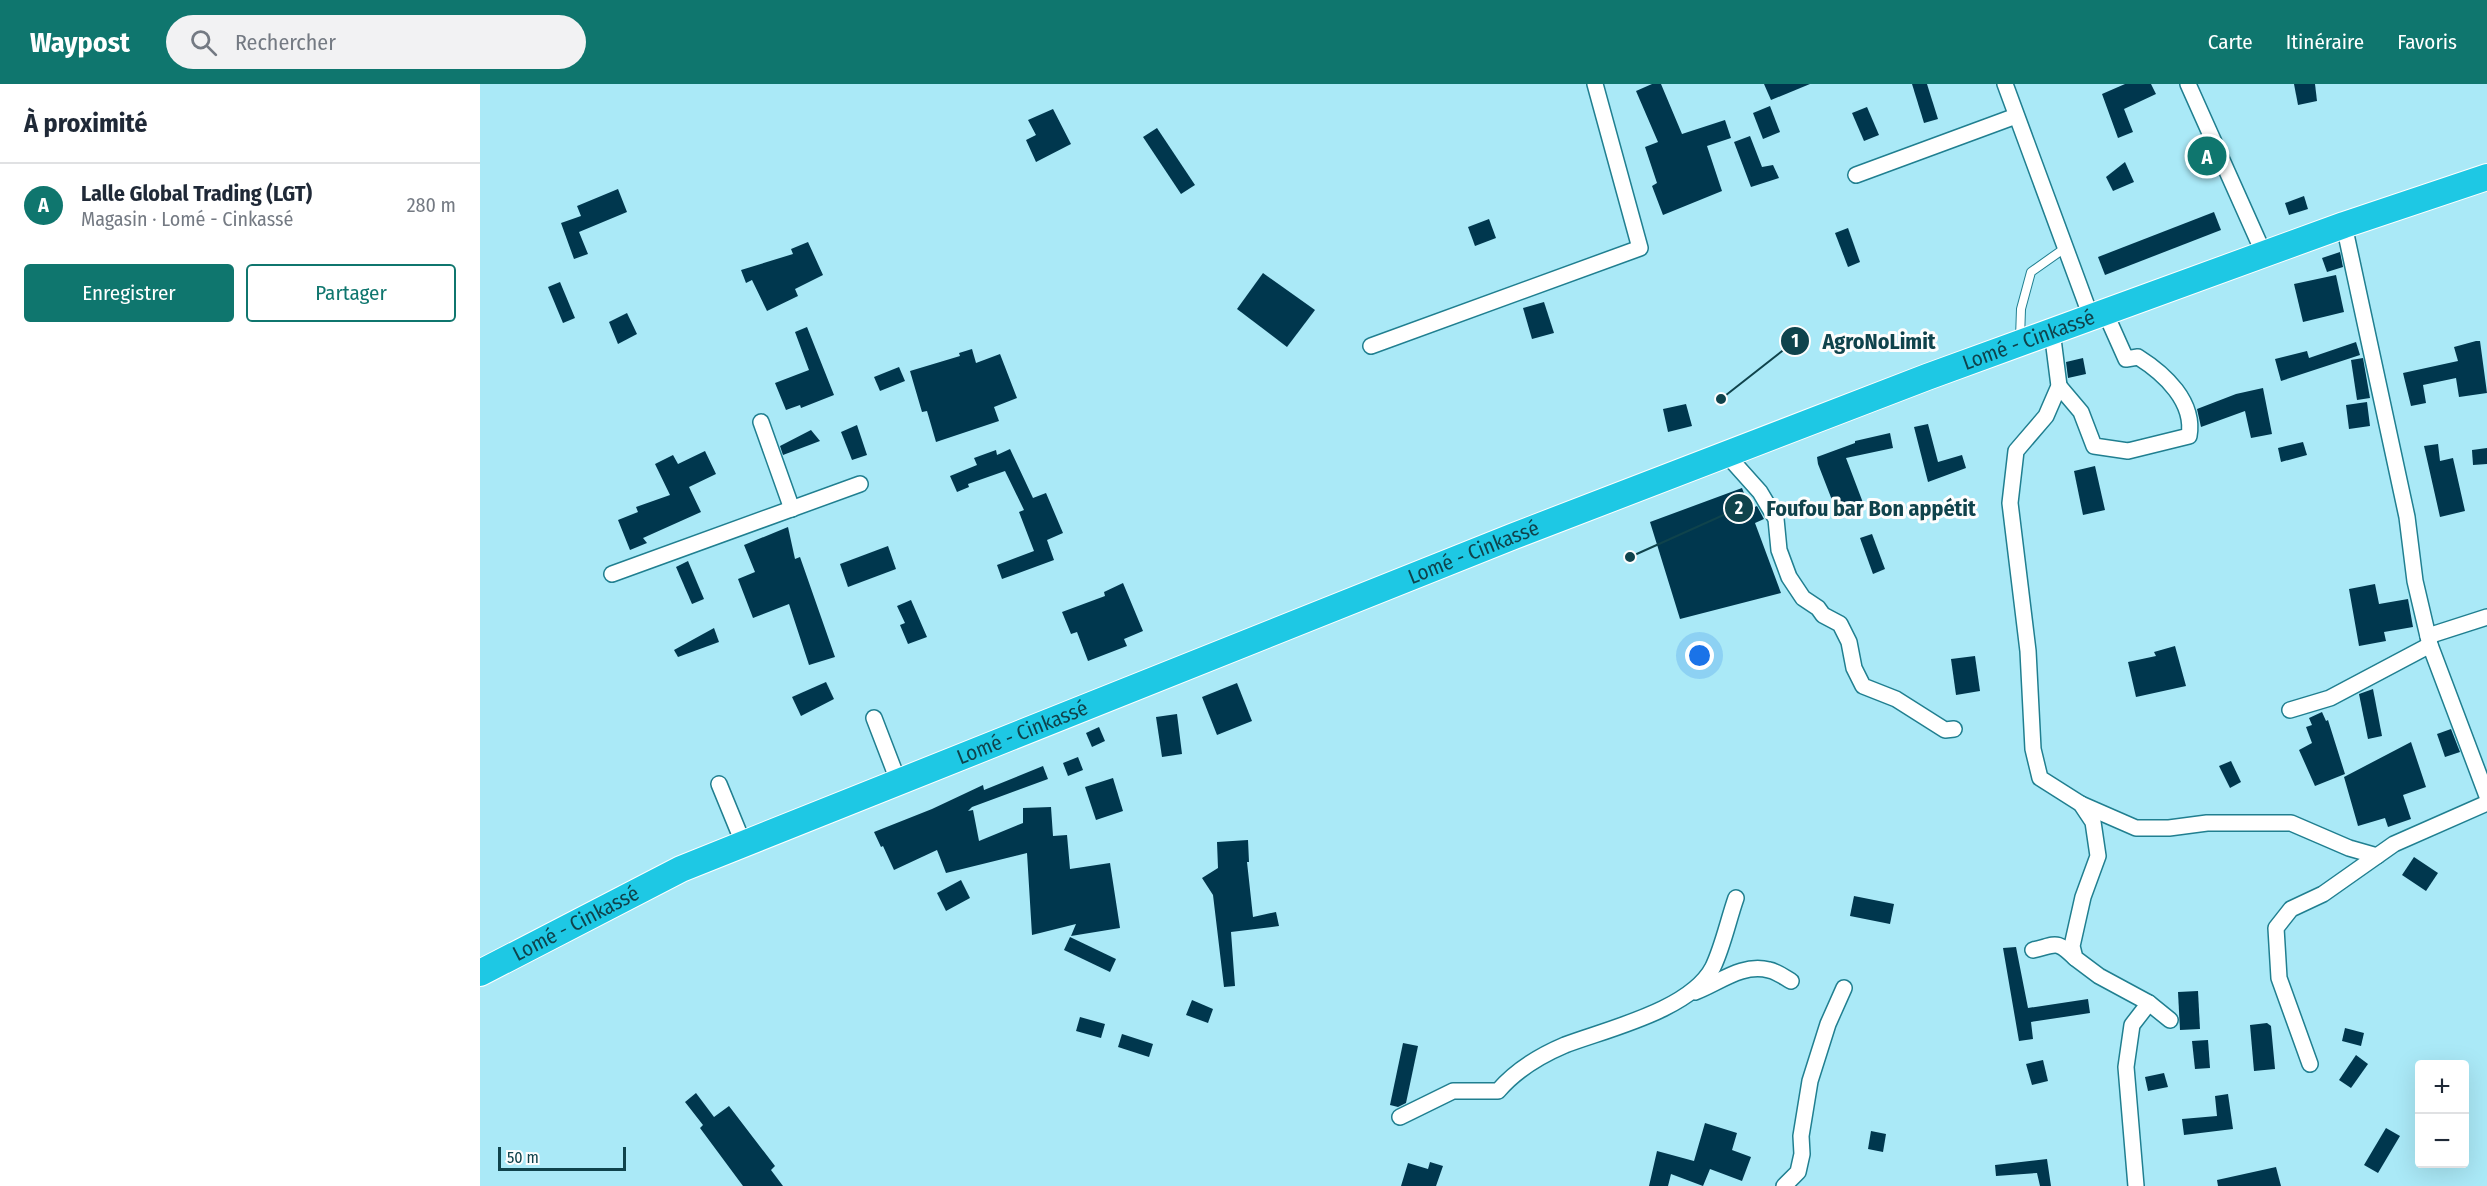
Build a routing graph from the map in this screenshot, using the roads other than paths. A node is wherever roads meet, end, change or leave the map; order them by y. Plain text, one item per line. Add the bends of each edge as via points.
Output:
1 (1595, 84) edge
2 (2005, 84) edge
3 (2188, 84) edge
4 (2016, 116) junction
5 (1856, 175) dead end
6 (2487, 177) edge
7 (2344, 225) junction
8 (2065, 248) junction
9 (2264, 254) junction
10 (2098, 315) junction
11 (2052, 331) junction
12 (2020, 343) junction
13 (1371, 346) dead end
14 (2059, 386) junction
15 (761, 422) dead end
16 (1726, 454) junction
17 (860, 484) dead end
18 (792, 509) junction
19 (612, 573) dead end
20 (2487, 617) edge
21 (2429, 641) junction
22 (2290, 710) dead end
23 (874, 718) dead end
24 (1954, 729) dead end
25 (898, 783) junction
26 (719, 784) dead end
27 (2487, 796) edge
28 (2487, 803) edge
29 (2081, 804) junction
30 (744, 845) junction
31 (2377, 856) junction
32 (1736, 898) dead end
33 (2077, 923) junction
34 (2054, 943) junction
35 (2033, 950) dead end
36 (2074, 958) junction
37 (480, 973) edge
38 (1791, 981) dead end
39 (1844, 988) dead end
40 (1684, 996) junction
41 (2149, 1004) junction
42 (2170, 1020) dead end
43 (2310, 1064) dead end
44 (1400, 1117) dead end
45 (1784, 1186) edge
46 (2136, 1186) edge

1 - 13 street via 1640,248
2 - 4 street
3 - 9 street
4 - 5 street
4 - 8 street
6 - 7 highway, Lomé - Cinkassé
7 - 9 highway, Lomé - Cinkassé
7 - 21 street via 2407,517 2415,581
8 - 10 street
8 - 12 lane via 2031,272 2021,309
9 - 10 highway, Lomé - Cinkassé
10 - 11 highway, Lomé - Cinkassé
10 - 14 street via 2126,359 2138,357 2149,364 2186,404 2191,423 2188,436 2128,451 2094,446 2082,412
11 - 12 highway, Lomé - Cinkassé
11 - 14 street
12 - 16 highway, Lomé - Cinkassé
14 - 29 street via 2046,416 2016,451 2010,503 2028,651 2033,749 2040,778
15 - 18 street
16 - 24 street via 1754,484 1776,519 1779,550 1789,577 1803,598 1840,624 1863,686 1896,699 1945,730
16 - 25 highway, Lomé - Cinkassé
17 - 18 street
18 - 19 street
20 - 21 street
21 - 22 street via 2330,698
21 - 27 street
23 - 25 street
25 - 30 highway, Lomé - Cinkassé
26 - 30 street
28 - 31 street via 2394,844
29 - 31 street via 2136,828 2291,823
29 - 33 street via 2094,822 2098,856
30 - 37 highway, Lomé - Cinkassé via 681,869
31 - 43 street via 2323,894 2291,909 2276,928 2279,978
32 - 40 street via 1712,968
33 - 34 street
33 - 36 street via 2072,945
34 - 35 street
34 - 36 street
36 - 41 street
38 - 40 street via 1769,970 1750,969
39 - 45 street via 1810,1081 1798,1172
40 - 44 street via 1646,1016 1532,1062 1512,1074 1498,1091 1453,1091
41 - 42 street
41 - 46 street via 2132,1025 2126,1067

